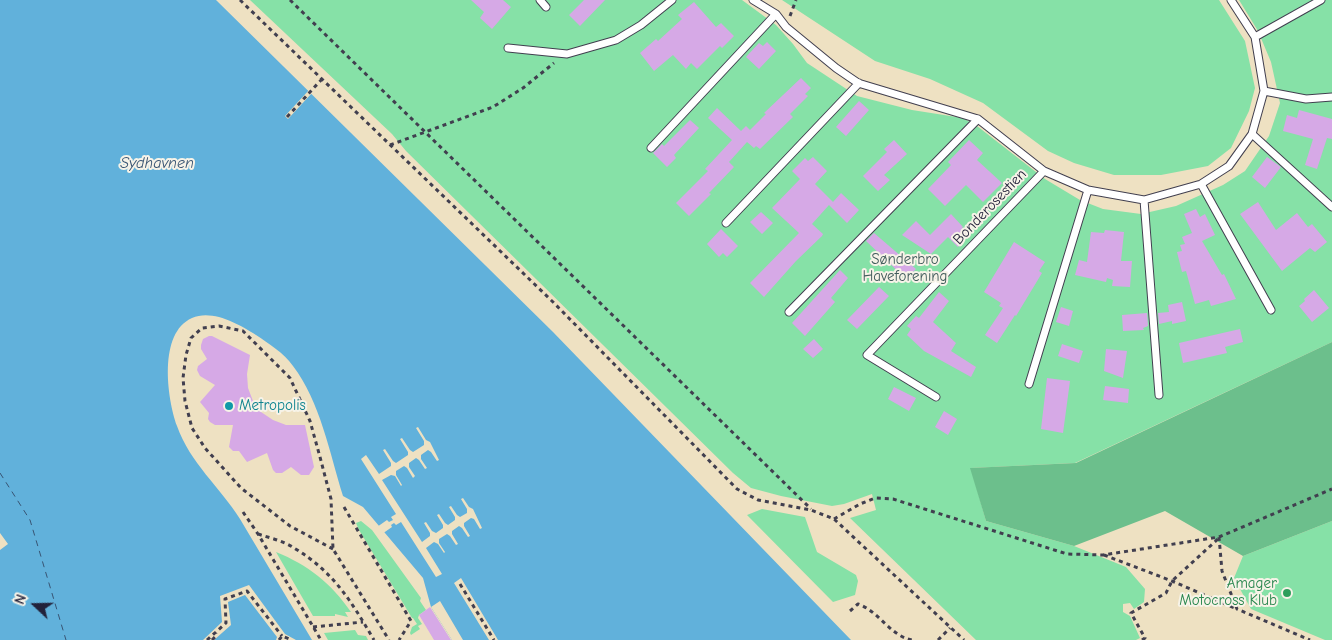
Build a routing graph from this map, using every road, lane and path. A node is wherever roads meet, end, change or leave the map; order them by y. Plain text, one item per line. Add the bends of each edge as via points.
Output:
1 (240, 0) edge
2 (290, 0) edge
3 (540, 0) edge
4 (672, 0) edge
5 (753, 0) edge
6 (1230, 0) edge
7 (1321, 0) edge
8 (546, 7) dead end
9 (776, 14) junction
10 (1255, 37) junction
11 (508, 48) dead end
12 (567, 54) junction
13 (322, 79) junction
14 (860, 84) junction
15 (1264, 91) junction
16 (1332, 97) edge
17 (287, 117) dead end
18 (978, 119) junction
19 (424, 133) junction
20 (1252, 134) junction
21 (390, 145) junction
22 (651, 148) dead end
23 (1044, 171) junction
24 (1201, 184) junction
25 (1088, 190) junction
26 (1144, 200) junction
27 (1332, 207) edge
28 (726, 223) dead end
29 (1271, 310) dead end
30 (789, 312) dead end
31 (1029, 384) dead end
32 (1158, 395) dead end
33 (936, 397) dead end
34 (192, 428) junction
35 (189, 434) dead end
36 (1332, 489) edge
37 (344, 507) dead end
38 (811, 510) junction
39 (243, 512) dead end
40 (834, 519) junction
41 (258, 534) junction
42 (1219, 537) junction
43 (333, 548) junction
44 (1103, 555) junction
45 (1172, 580) junction
46 (460, 584) dead end
47 (1237, 610) junction
48 (850, 611) dead end
49 (364, 622) junction
50 (313, 627) junction
51 (950, 628) junction
52 (216, 633) junction
53 (282, 636) junction
54 (901, 639) edge
55 (208, 640) edge
56 (212, 640) edge
57 (279, 640) edge
58 (292, 640) edge
59 (321, 640) edge
60 (374, 640) edge
61 (389, 640) edge
62 (400, 640) edge
63 (494, 640) edge
64 (912, 640) edge
65 (938, 640) edge
66 (964, 640) edge
67 (1142, 640) edge
68 (1310, 640) edge

1 - 13 path
2 - 19 path
3 - 8 lane
4 - 12 lane via 616,40
5 - 9 lane, Bonderosestien
6 - 10 lane, Bonderosestien
7 - 10 lane
9 - 14 lane, Bonderosestien via 836,68
9 - 22 lane
10 - 15 lane, Bonderosestien
11 - 12 lane
12 - 19 path via 493,107
13 - 17 path
13 - 21 path
14 - 18 lane, Bonderosestien
14 - 28 lane
15 - 16 lane via 1306,99
15 - 20 lane, Bonderosestien
18 - 23 lane, Bonderosestien
18 - 30 lane
19 - 21 path
19 - 38 path
20 - 24 lane, Bonderosestien via 1229,166
20 - 27 lane
21 - 38 path via 553,302 737,489 758,500
23 - 25 lane, Bonderosestien
23 - 33 lane, Bonderosestien via 867,356
24 - 26 lane, Bonderosestien
24 - 29 lane
25 - 26 lane, Bonderosestien
25 - 31 lane
26 - 32 lane
34 - 35 path
34 - 43 path via 204,448 241,488 290,526
34 - 43 path via 183,378 191,338 202,328 219,326 243,331 290,378 310,421 331,499
36 - 42 path
37 - 62 path via 411,622
38 - 40 path
39 - 41 path
40 - 44 path via 875,498 893,499 1067,554
40 - 51 path
41 - 49 path via 293,547 320,566 343,590
41 - 50 path
42 - 44 path
42 - 45 path
42 - 47 path via 1222,571
43 - 61 path
44 - 45 path
45 - 47 path
45 - 67 path via 1166,593 1130,613 1145,638
46 - 63 path
47 - 68 path
48 - 54 path via 858,604 866,607
49 - 50 path
49 - 60 path
50 - 59 path
51 - 65 path
51 - 66 path
52 - 53 path via 226,623 225,599 246,591
52 - 55 path
52 - 56 path
53 - 57 path
53 - 58 path
54 - 64 path

